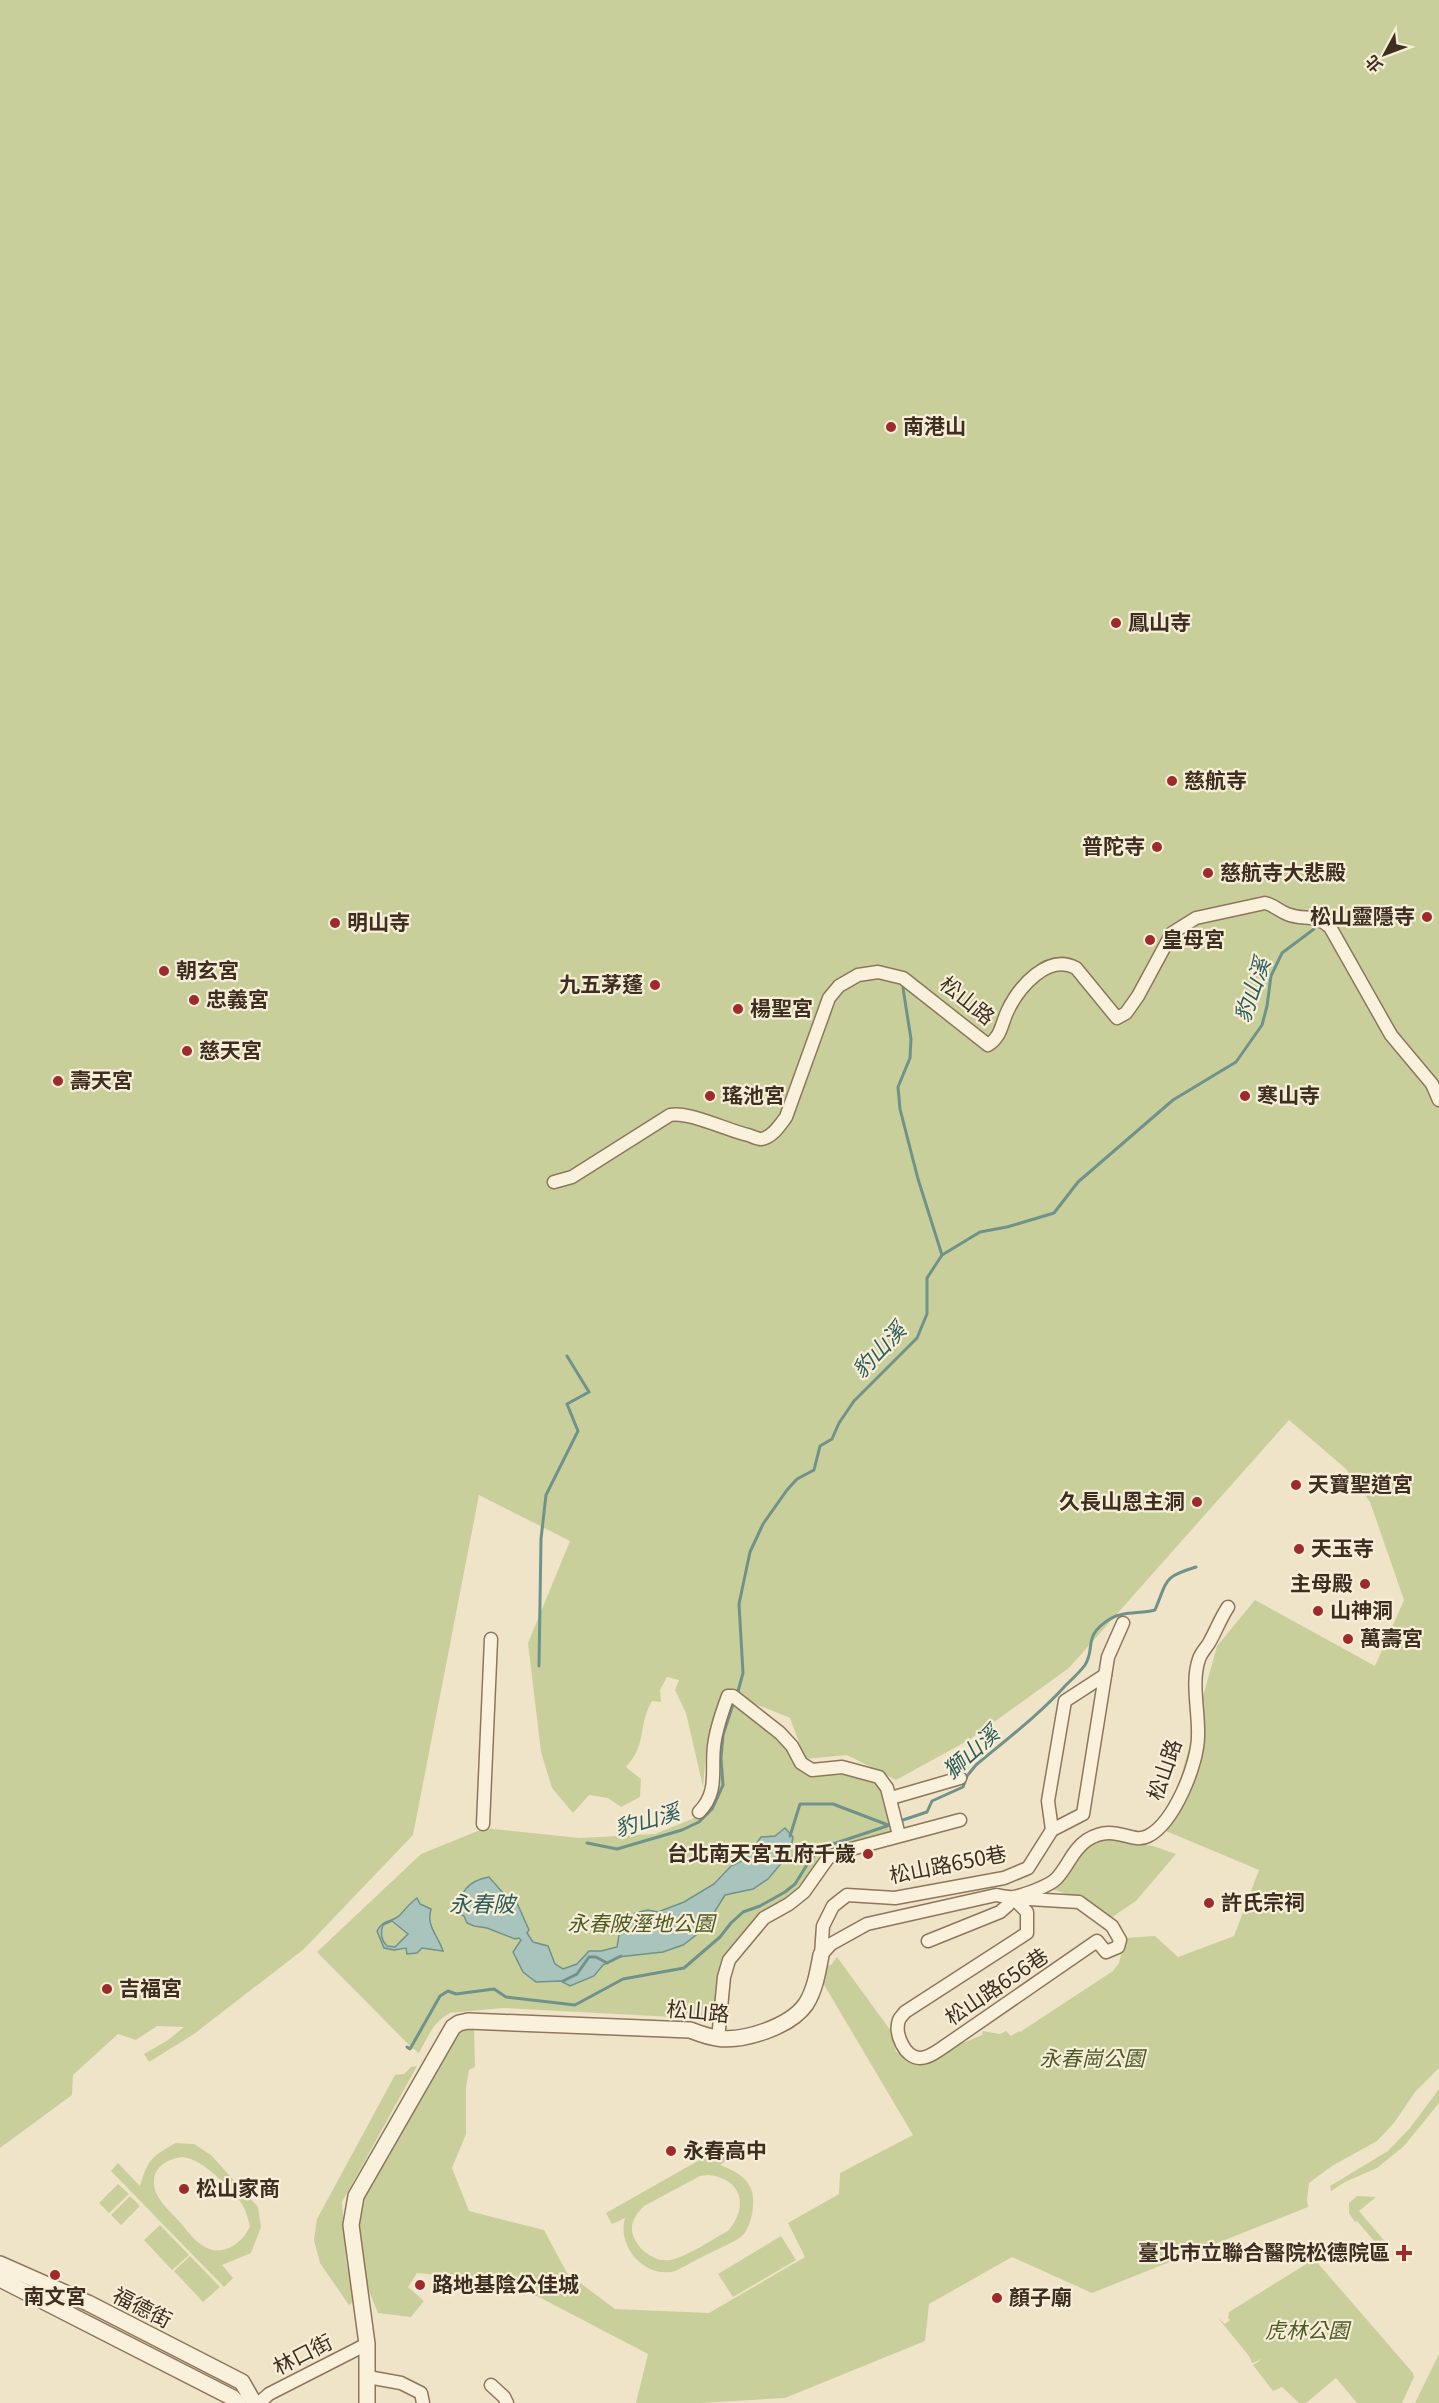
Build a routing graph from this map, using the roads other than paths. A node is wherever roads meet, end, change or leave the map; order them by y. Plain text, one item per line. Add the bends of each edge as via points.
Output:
1 (1439, 1100) edge
2 (554, 1182) dead end
3 (1228, 1607) dead end
4 (1123, 1623) dead end
5 (491, 1639) dead end
6 (1105, 1675) junction
7 (960, 1778) dead end
8 (891, 1798) junction
9 (709, 1811) dead end
10 (960, 1820) dead end
11 (483, 1824) dead end
12 (1052, 1830) junction
13 (899, 1835) junction
14 (1035, 1893) junction
15 (1013, 1898) junction
16 (1027, 1912) junction
17 (928, 1941) dead end
18 (820, 1955) junction
19 (718, 2039) junction
20 (0, 2264) edge
21 (0, 2279) edge
22 (367, 2344) junction
23 (368, 2377) junction
24 (491, 2385) dead end
25 (238, 2403) edge
26 (254, 2403) edge
27 (260, 2403) edge
28 (367, 2403) edge
29 (423, 2403) edge
30 (507, 2403) edge

1 - 2 street, 松山路 via 1432,1084 1391,1035 1330,927 1321,919 1287,914 1265,903 1196,918 1172,933 1138,996 1126,1013 1117,1018 1076,968 1068,963 1051,965 1017,995 1006,1012 1002,1030 988,1045 903,978 878,972 858,975 839,986 830,998 786,1117 770,1135 762,1139 682,1113 670,1114 572,1178
3 - 14 street, 松山路 via 1199,1658 1198,1740 1182,1794 1171,1816 1146,1837 1104,1832 1087,1840 1074,1851 1055,1880
4 - 6 street via 1108,1657
5 - 11 street
6 - 12 street via 1083,1814
6 - 12 street via 1065,1701 1048,1801
7 - 8 street
8 - 9 street via 879,1777 842,1767 819,1771 806,1766 780,1732 728,1696 714,1746 713,1791 699,1812
8 - 13 street
10 - 13 street
12 - 18 street, 松山路650巷 via 1028,1868 1004,1878 895,1898 848,1895 833,1906 823,1926
13 - 19 street via 863,1842 828,1858 804,1892 764,1918 729,1960
14 - 15 street, 松山路
14 - 16 street
14 - 16 street, 松山路656巷 via 1088,1907 1117,1932 1118,1947 1106,1952 1098,1941 942,2048 926,2057 909,2054 899,2033 899,2020 905,2012 1027,1932
15 - 16 street
15 - 17 street via 1000,1912
15 - 18 street, 松山路 via 996,1896 867,1924 831,1944
18 - 19 street, 松山路 via 816,1981 806,2004 795,2016 767,2032
19 - 22 street, 松山路 via 690,2030 468,2021 453,2027 356,2196 352,2210
20 - 26 street, 福德街 via 88,2303 242,2382
21 - 25 street, 福德街
22 - 23 street, 松山路
22 - 27 street, 林口街 via 269,2394
23 - 28 street, 松山路
23 - 29 street via 401,2383 422,2393
24 - 30 street

